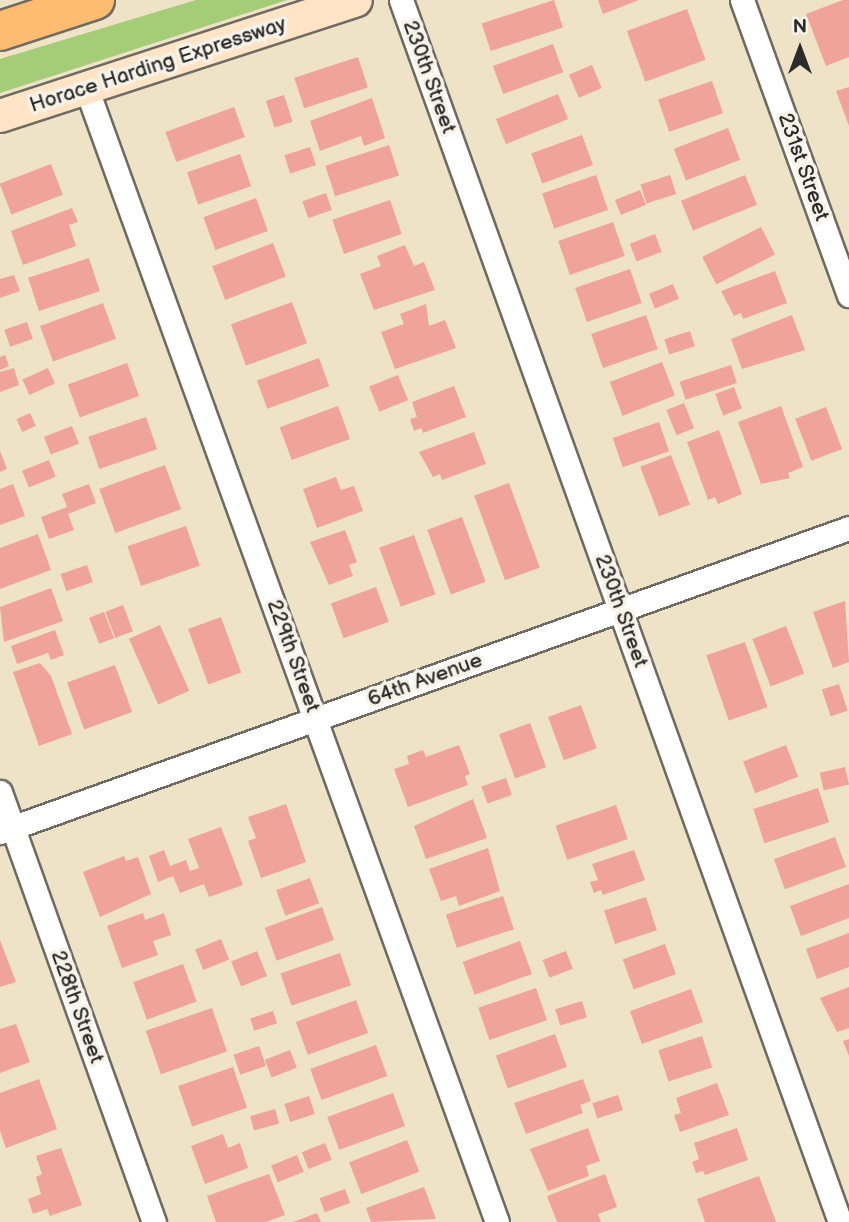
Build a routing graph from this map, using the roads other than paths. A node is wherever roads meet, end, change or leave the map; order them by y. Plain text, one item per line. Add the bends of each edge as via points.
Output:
1 (95, 0) edge
2 (356, 0) edge
3 (401, 0) edge
4 (742, 0) edge
5 (0, 32) edge
6 (87, 90) junction
7 (0, 117) edge
8 (849, 295) edge
9 (849, 528) edge
10 (620, 610) junction
11 (316, 720) junction
12 (0, 792) edge
13 (6, 830) edge
14 (154, 1222) edge
15 (497, 1222) edge
16 (840, 1222) edge

1 - 5 highway
2 - 6 main road, Horace Harding Expressway
3 - 10 street, 230th Street
4 - 8 street, 231st Street
6 - 7 main road, Horace Harding Expressway
6 - 11 street, 229th Street
9 - 10 street, 64th Avenue
10 - 11 street, 64th Avenue
10 - 16 street, 230th Street
11 - 13 street, 64th Avenue
11 - 15 street, 229th Street
12 - 13 street, 228th Street
13 - 14 street, 228th Street

